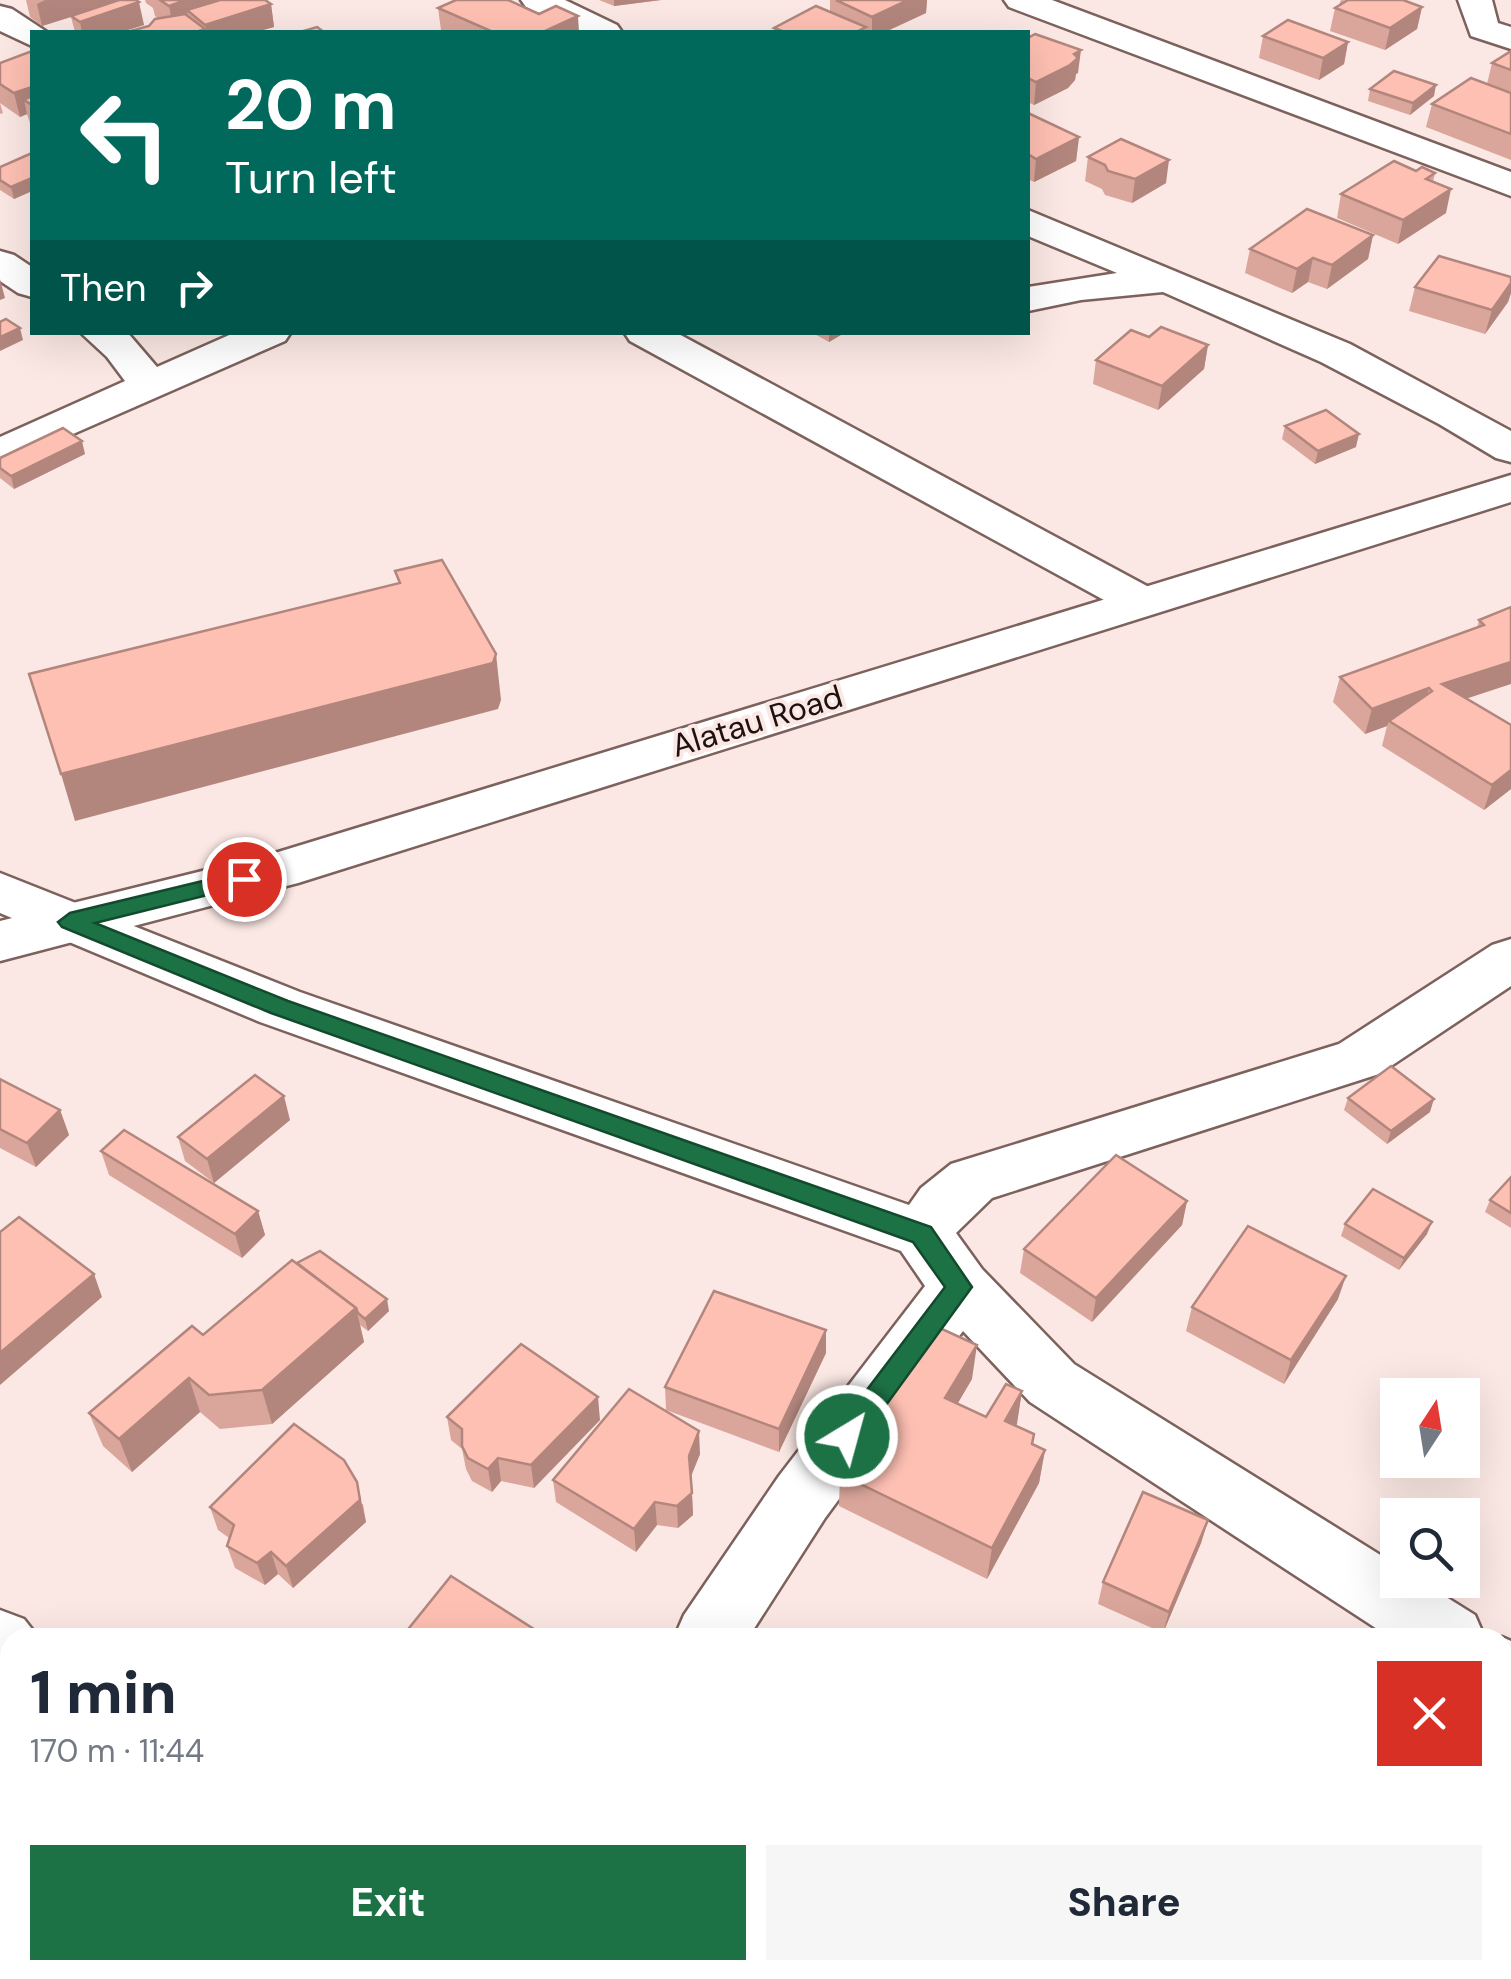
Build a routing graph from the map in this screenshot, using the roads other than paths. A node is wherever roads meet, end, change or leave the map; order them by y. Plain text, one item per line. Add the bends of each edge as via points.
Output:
1 (538, 0) edge
2 (1022, 0) edge
3 (1477, 0) edge
4 (1511, 12) edge
5 (0, 16) edge
6 (601, 30) edge
7 (30, 35) edge
8 (1511, 39) edge
9 (1511, 184) edge
10 (1030, 223) edge
11 (0, 263) edge
12 (1169, 282) junction
13 (30, 285) edge
14 (1030, 298) edge
15 (104, 335) edge
16 (264, 335) edge
17 (650, 335) edge
18 (150, 386) junction
19 (1511, 449) edge
20 (0, 453) edge
21 (1511, 488) edge
22 (1142, 602) junction
23 (0, 892) edge
24 (70, 922) junction
25 (0, 941) edge
26 (1511, 959) edge
27 (922, 1234) junction
28 (960, 1287) junction
29 (715, 1628) edge
30 (1436, 1628) edge

1 - 6 street
2 - 9 street
3 - 4 street
3 - 8 street via 1483,28
5 - 7 street
10 - 12 street
11 - 13 street
12 - 14 street
12 - 19 street via 1447,408
15 - 18 street
16 - 18 street
17 - 22 street
18 - 20 street
21 - 22 street, Alatau Road
22 - 24 street, Alatau Road via 279,870
23 - 24 street
24 - 25 street, Alatau Road
24 - 27 street via 280,1007
26 - 27 street via 1359,1059 972,1181 942,1205
27 - 28 street
28 - 29 street via 802,1496
28 - 30 street via 1052,1383

